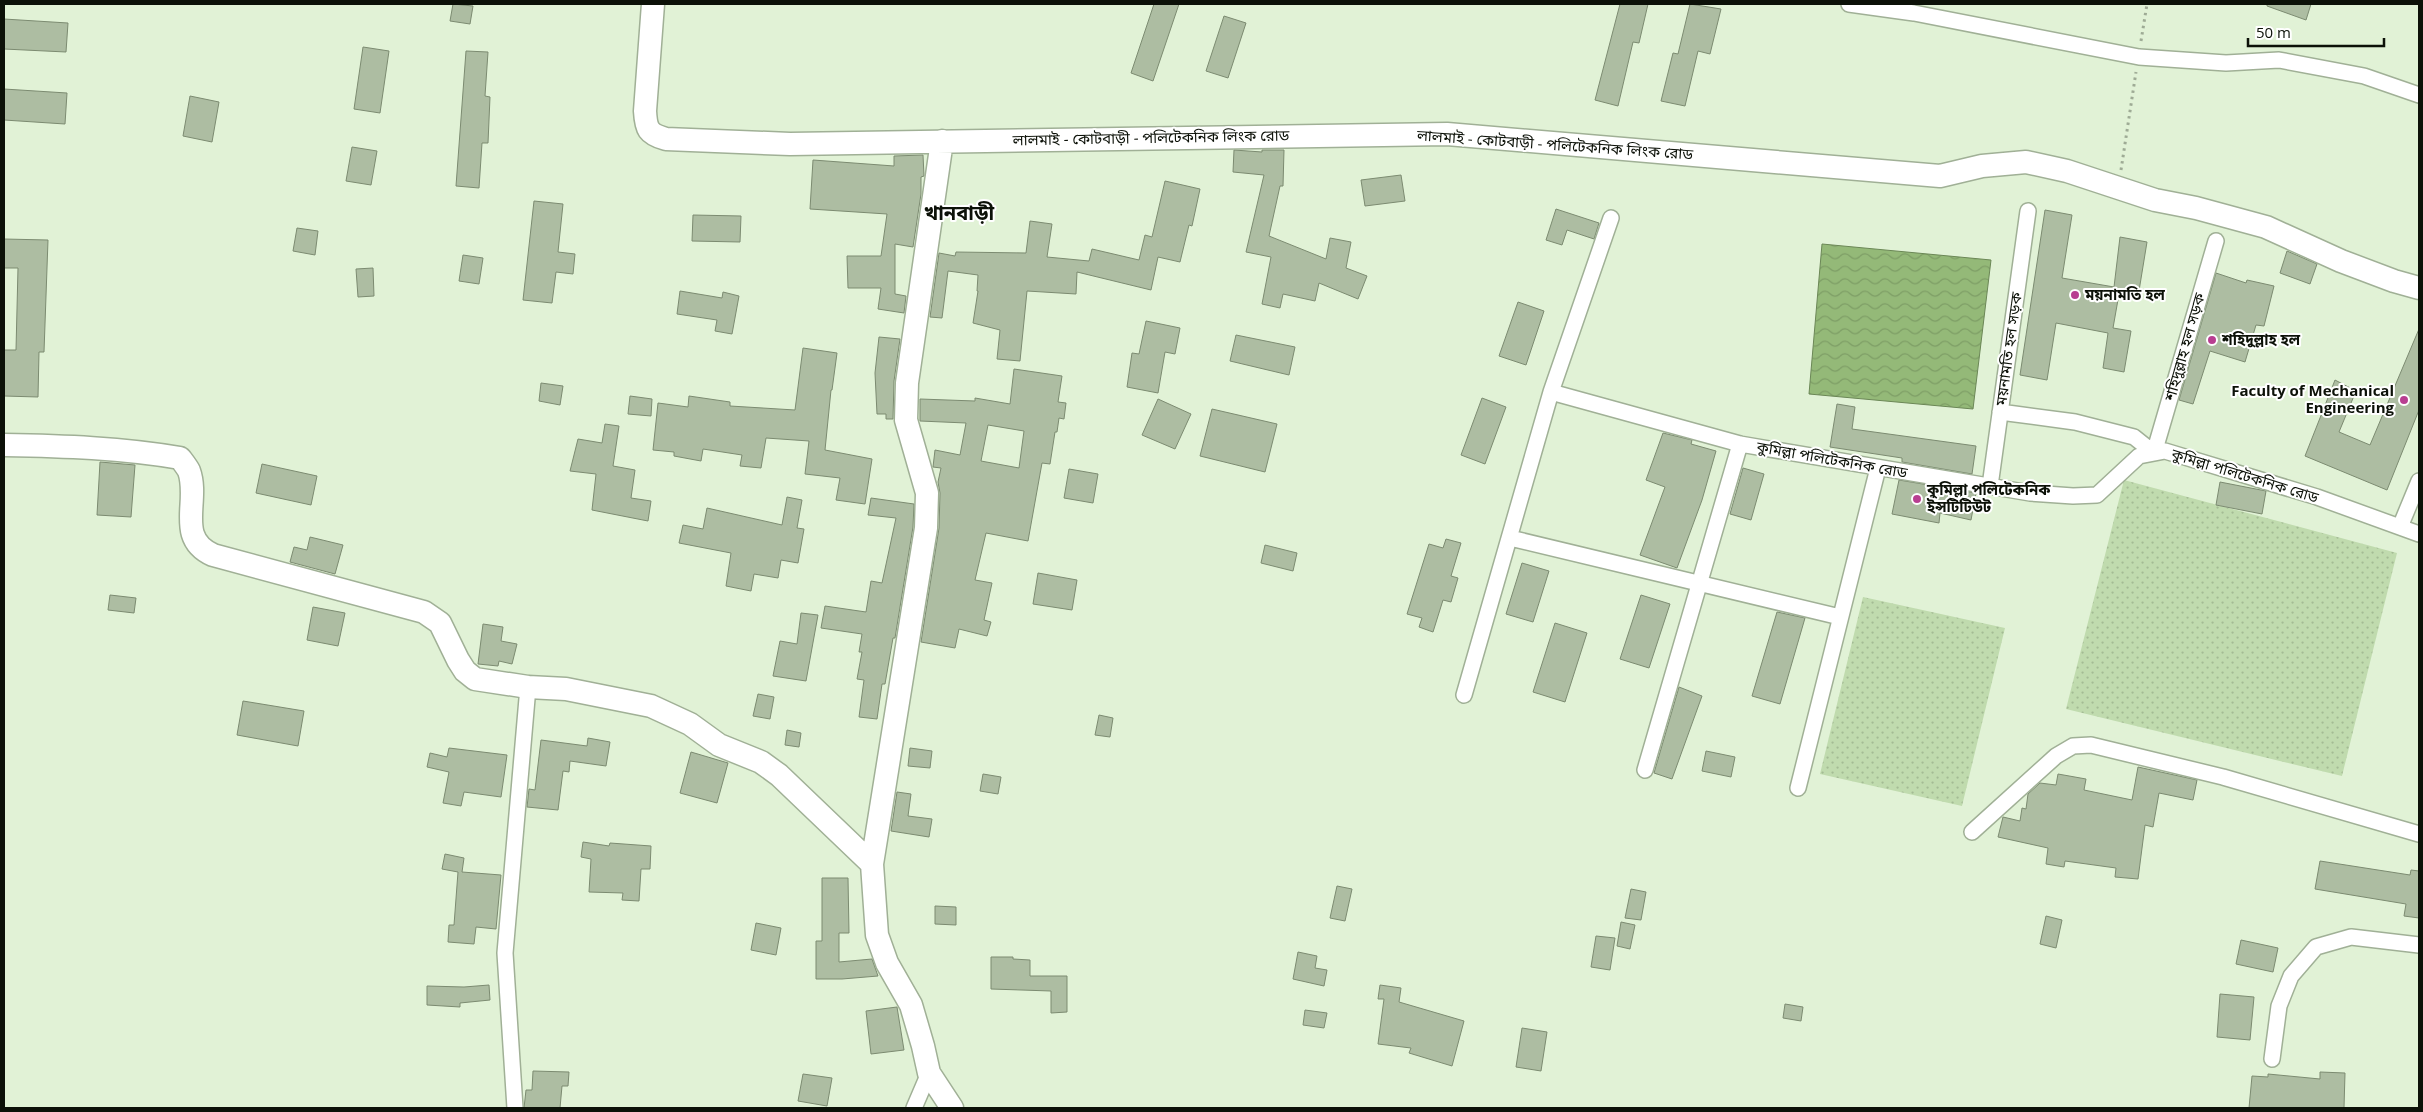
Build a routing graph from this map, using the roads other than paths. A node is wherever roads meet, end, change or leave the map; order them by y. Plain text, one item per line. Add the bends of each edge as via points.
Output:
1 (653, 4) edge
2 (1849, 4) edge
3 (1869, 5) edge
4 (2419, 95) edge
5 (942, 141) junction
6 (2028, 211) dead end
7 (1611, 218) dead end
8 (2216, 241) dead end
9 (2419, 288) edge
10 (1551, 392) junction
11 (2000, 412) junction
12 (1740, 444) junction
13 (4, 445) edge
14 (2154, 453) junction
15 (1878, 468) junction
16 (2419, 481) edge
17 (1990, 486) junction
18 (2400, 527) junction
19 (2419, 534) edge
20 (1510, 538) junction
21 (1840, 616) junction
22 (528, 687) junction
23 (1464, 695) dead end
24 (1645, 770) dead end
25 (1798, 788) dead end
26 (1972, 832) dead end
27 (2419, 834) edge
28 (872, 864) junction
29 (2419, 945) edge
30 (2272, 1059) dead end
31 (929, 1074) junction
32 (515, 1108) edge
33 (914, 1108) edge
34 (952, 1108) edge

1 - 5 street, লালমাই - কোটবাড়ী - পলিটেকনিক লিংক রোড via 645,111 646,125 654,136 790,144
2 - 3 street
3 - 4 street via 2139,57 2226,64 2279,60 2364,76
5 - 9 street, লালমাই - কোটবাড়ী - পলিটেকনিক লিংক রোড via 1447,134 1940,176 1982,166 2026,162 2067,171 2155,200 2266,227 2341,261
5 - 28 street via 907,383 906,420 927,493 926,528
6 - 11 street, ময়নামতি হল সড়ক
7 - 10 street
8 - 14 street, শহিদুল্লাহ হল সড়ক
10 - 12 street, কুমিল্লা পলিটেকনিক রোড
10 - 20 street
11 - 14 street via 2075,422 2134,437
11 - 17 street, ময়নামতি হল সড়ক
12 - 15 street, কুমিল্লা পলিটেকনিক রোড
12 - 24 street
13 - 22 street via 72,446 149,452 180,458 189,472 192,535 200,549 424,612 440,623 465,671 474,679
14 - 17 street, কুমিল্লা পলিটেকনিক রোড via 2139,456 2096,495 2030,493
14 - 18 street, কুমিল্লা পলিটেকনিক রোড via 2164,451 2317,497
15 - 17 street, কুমিল্লা পলিটেকনিক রোড
15 - 21 street
16 - 18 street
18 - 19 street, কুমিল্লা পলিটেকনিক রোড
20 - 21 street
20 - 23 street
21 - 25 street
22 - 28 street via 566,689 651,706 690,724 719,746 761,762 779,775
22 - 32 street via 505,953
26 - 27 street via 2056,756 2073,746 2091,745 2223,777
28 - 31 street via 876,935 889,968 911,1005
29 - 30 street via 2351,937 2316,947 2291,976 2279,1006
31 - 33 street
31 - 34 street

